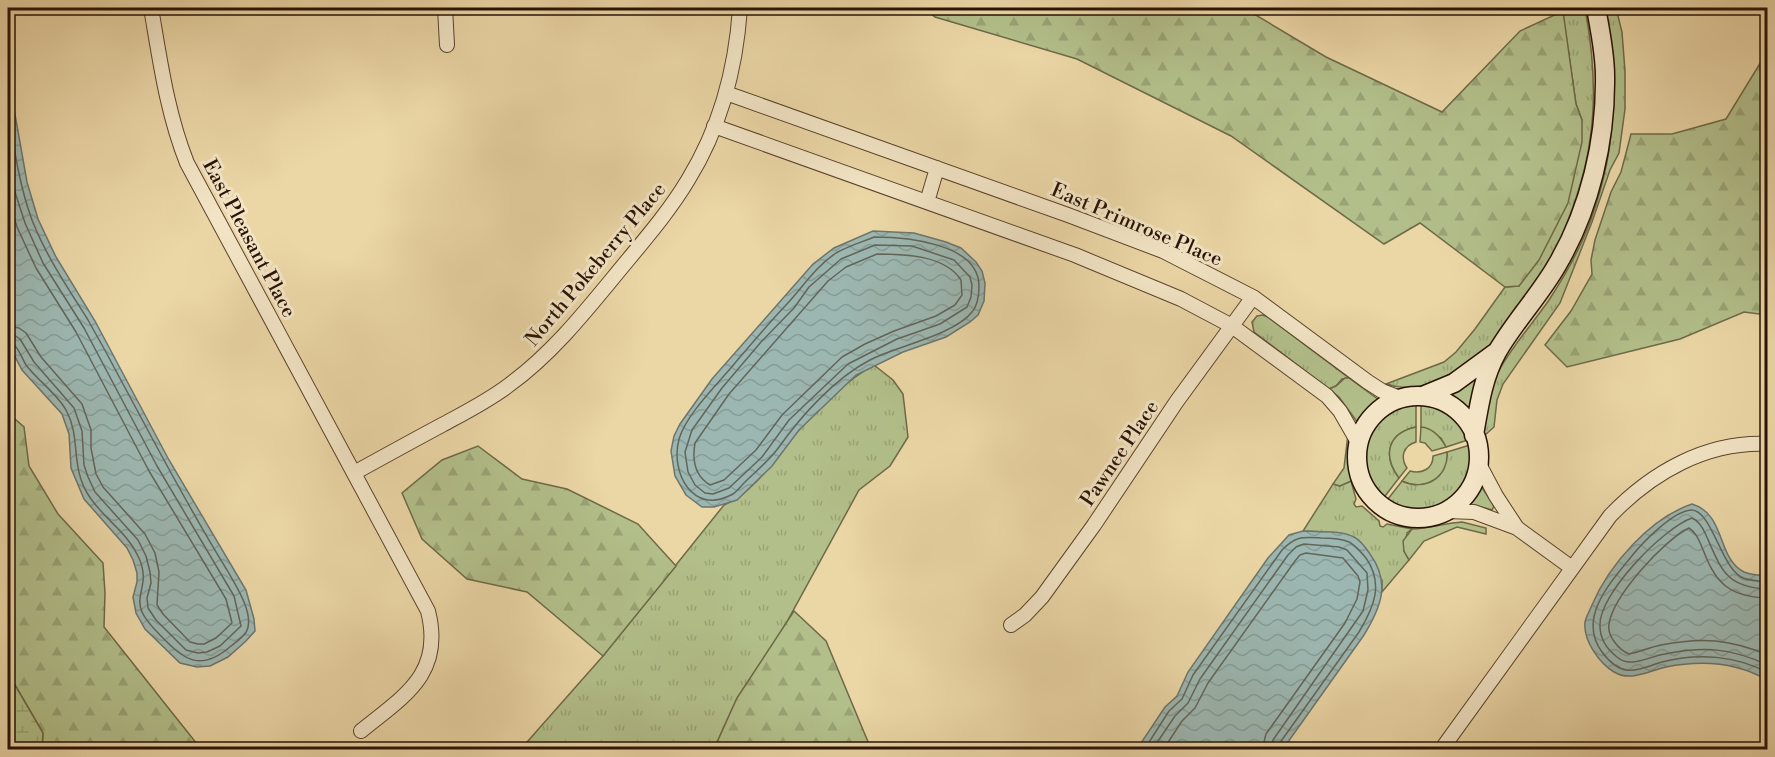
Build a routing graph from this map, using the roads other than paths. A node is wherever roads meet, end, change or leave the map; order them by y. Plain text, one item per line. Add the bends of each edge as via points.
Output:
1 (151, 8) edge
2 (446, 8) edge
3 (740, 8) edge
4 (1596, 8) edge
5 (447, 45) dead end
6 (726, 93) junction
7 (714, 126) junction
8 (937, 168) junction
9 (927, 202) junction
10 (1253, 297) junction
11 (1232, 326) junction
12 (1497, 352) junction
13 (1425, 395) junction
14 (1400, 398) junction
15 (1474, 435) junction
16 (1359, 444) junction
17 (1767, 444) edge
18 (1478, 462) junction
19 (354, 472) junction
20 (1447, 511) junction
21 (1517, 528) junction
22 (1572, 568) junction
23 (1011, 625) dead end
24 (361, 731) dead end
25 (1441, 750) edge

1 - 19 street, East Pleasant Place via 167,103 187,163
2 - 5 street
3 - 6 street, North Pokeberry Place
4 - 12 street via 1605,74 1602,126 1591,184 1581,216 1556,266
6 - 7 street, North Pokeberry Place
6 - 8 street, East Primrose Place
7 - 9 street
7 - 19 street, North Pokeberry Place via 708,144 667,212 566,335 537,363 472,408
8 - 9 street
8 - 10 street, East Primrose Place via 1163,251
9 - 11 street via 1082,258 1181,299
10 - 11 street, Pawnee Place
10 - 14 street, East Primrose Place via 1368,382
11 - 16 street via 1327,396
11 - 23 street, Pawnee Place via 1042,597
12 - 13 street via 1454,383
12 - 15 street via 1481,394
13 - 14 street
13 - 15 street via 1459,414
14 - 16 street via 1373,417
15 - 18 street
16 - 20 street via 1361,478 1380,505 1413,518
17 - 22 street via 1704,453 1649,480 1610,516
18 - 20 street via 1469,490
18 - 21 street
19 - 24 street, East Pleasant Place via 428,611 432,627 432,644 423,675 411,690
20 - 21 street via 1474,512
21 - 22 street
22 - 25 street

